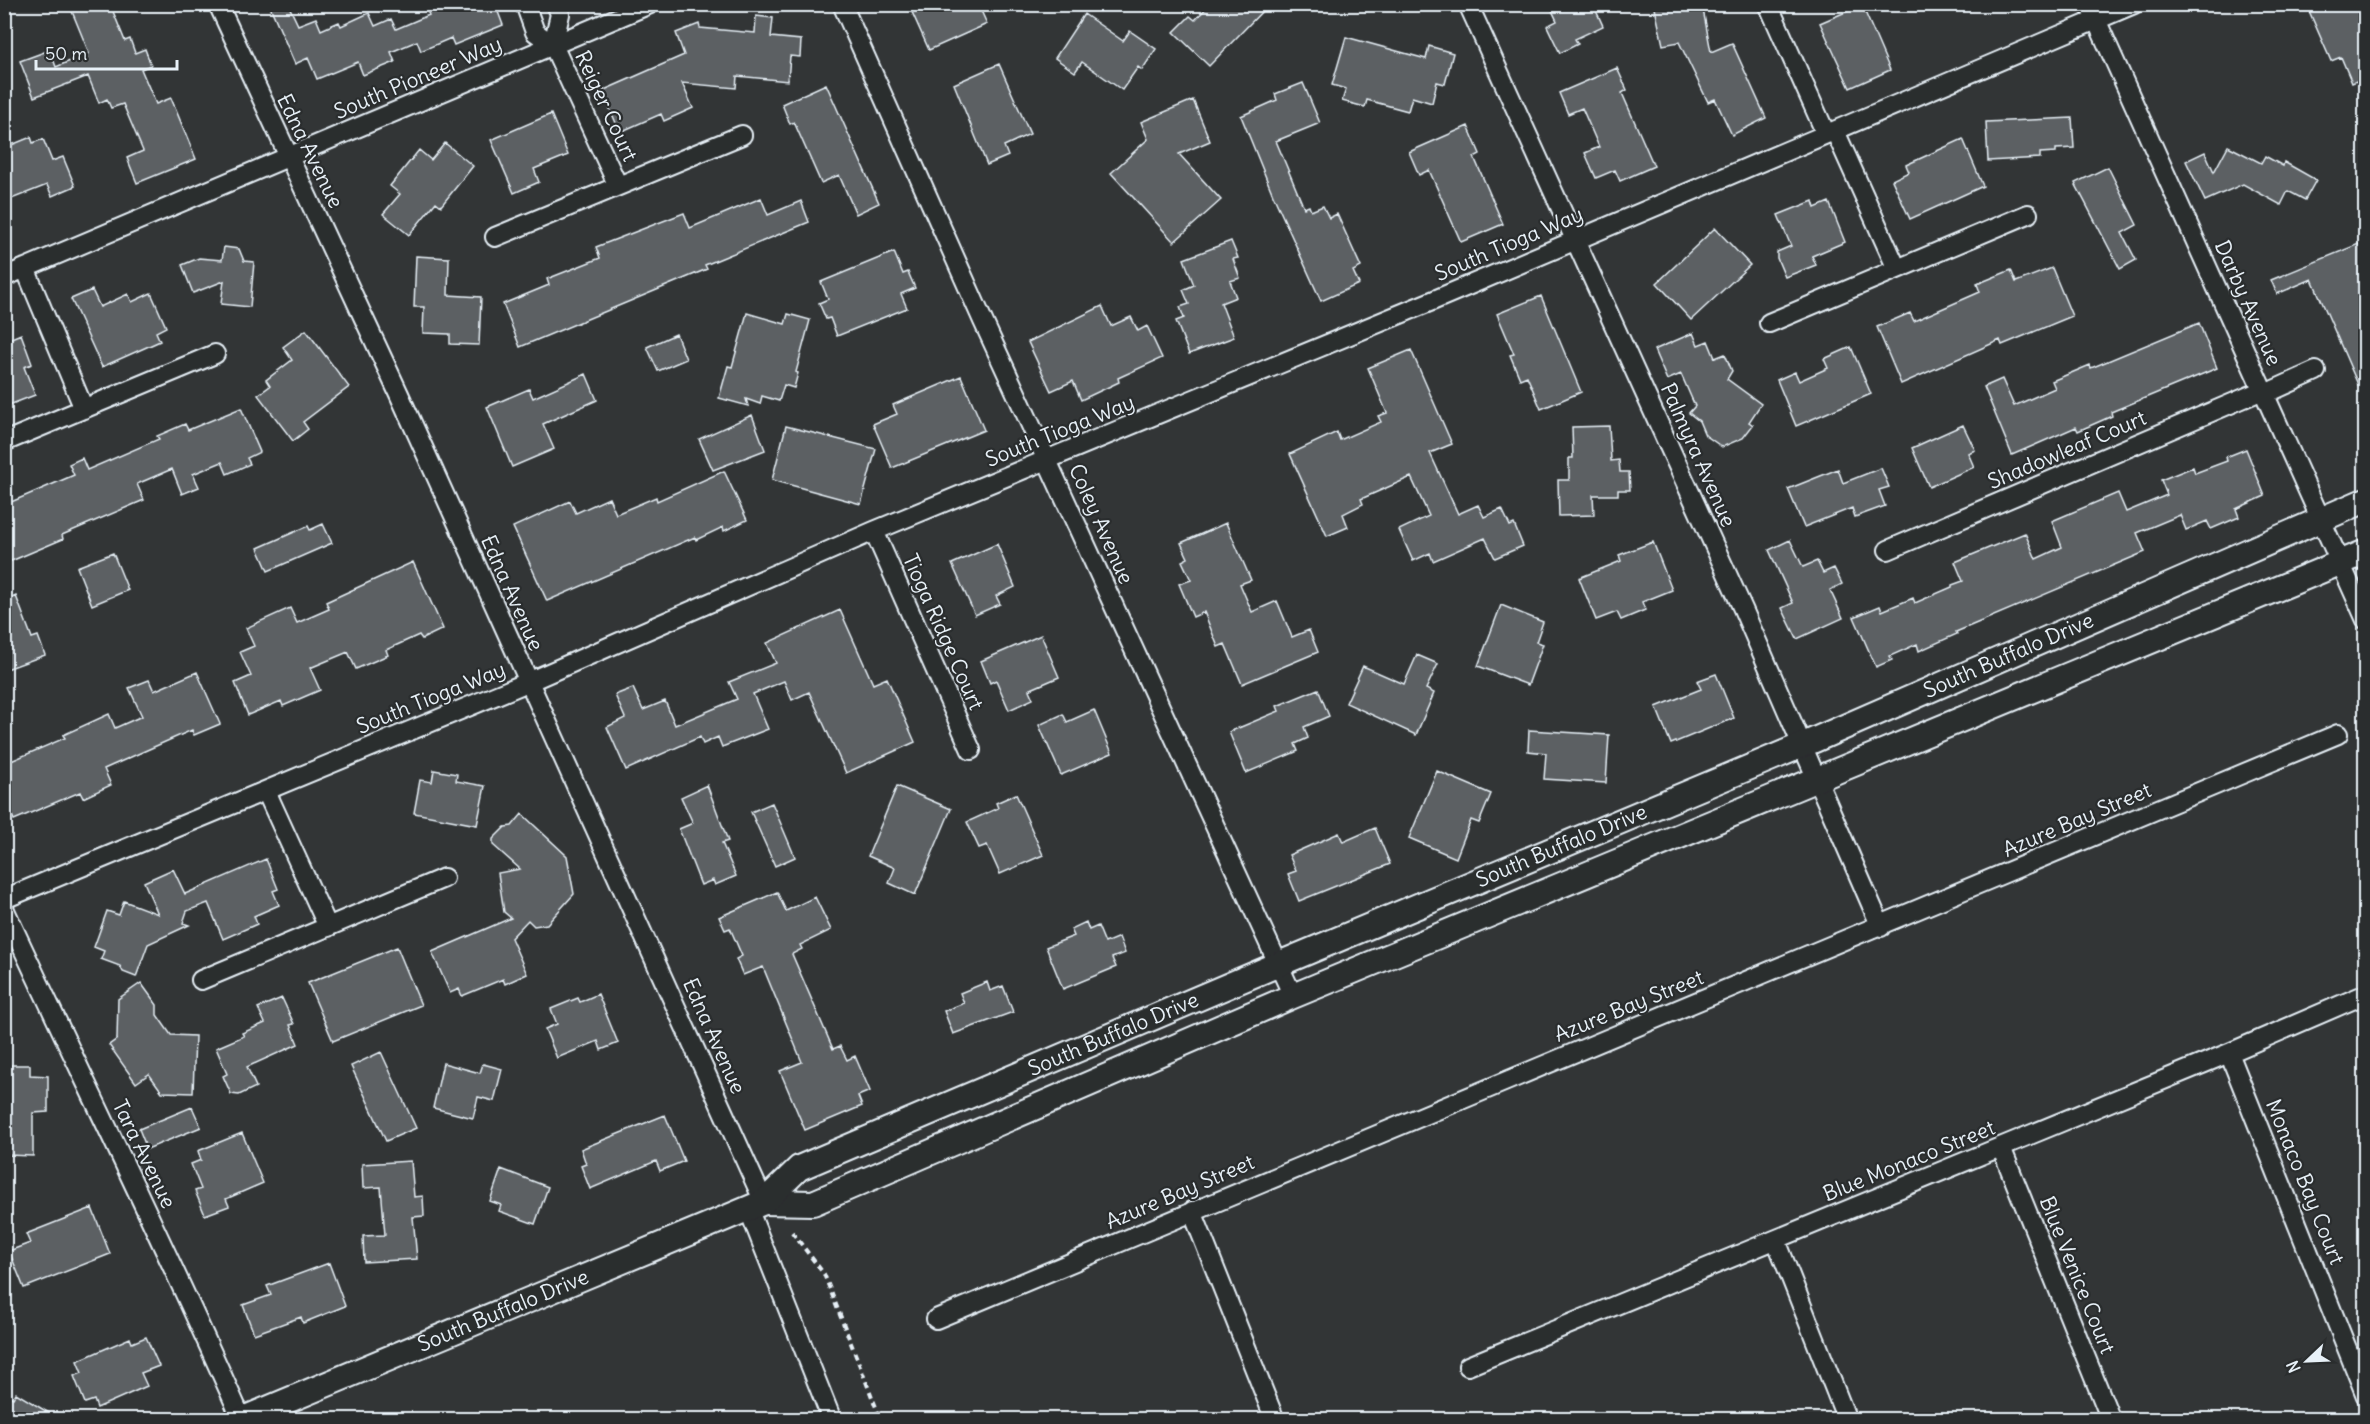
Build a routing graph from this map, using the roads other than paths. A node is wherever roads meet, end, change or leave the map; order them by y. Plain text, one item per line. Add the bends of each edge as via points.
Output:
1 (218, 4) edge
2 (525, 4) edge
3 (556, 4) edge
4 (650, 4) edge
5 (842, 4) edge
6 (1468, 4) edge
7 (1768, 4) edge
8 (2134, 4) edge
9 (2092, 13) edge
10 (553, 45) junction
11 (1830, 133) junction
12 (742, 135) dead end
13 (288, 157) junction
14 (618, 186) junction
15 (2028, 214) dead end
16 (495, 237) dead end
17 (1575, 240) junction
18 (25, 268) junction
19 (1897, 269) junction
20 (4, 277) edge
21 (1769, 323) dead end
22 (215, 354) dead end
23 (2316, 372) dead end
24 (2264, 392) junction
25 (84, 409) junction
26 (4, 442) edge
27 (1048, 460) junction
28 (2366, 500) edge
29 (2322, 520) junction
30 (874, 531) junction
31 (1888, 550) dead end
32 (2366, 552) edge
33 (2340, 562) junction
34 (2366, 620) edge
35 (528, 682) junction
36 (2338, 734) dead end
37 (1803, 745) junction
38 (971, 750) dead end
39 (1818, 779) junction
40 (266, 791) junction
41 (444, 878) dead end
42 (4, 899) edge
43 (4, 908) edge
44 (328, 927) junction
45 (1881, 927) junction
46 (1278, 964) junction
47 (201, 980) dead end
48 (2366, 994) edge
49 (1293, 996) junction
50 (2229, 1053) junction
51 (2001, 1147) junction
52 (756, 1205) junction
53 (1192, 1211) junction
54 (1776, 1240) junction
55 (936, 1319) dead end
56 (1468, 1366) dead end
57 (2366, 1396) edge
58 (241, 1419) edge
59 (832, 1419) edge
60 (1275, 1419) edge
61 (1847, 1419) edge
62 (2111, 1419) edge

1 - 13 street, Edna Avenue
2 - 10 street via 535,32
3 - 10 street via 560,14
4 - 10 street, South Pioneer Way
5 - 27 street, Coley Avenue
6 - 17 street, Palmyra Avenue
7 - 11 street
8 - 9 street, South Tioga Way
9 - 11 street, South Tioga Way
9 - 24 street, Darby Avenue
10 - 13 street, South Pioneer Way
10 - 14 street, Reiger Court
11 - 17 street, South Tioga Way
11 - 19 street
12 - 14 street, Reiger Court
13 - 18 street, South Pioneer Way
13 - 35 street, Edna Avenue
14 - 16 street, Reiger Court
15 - 19 street
17 - 27 street, South Tioga Way
17 - 37 street, Palmyra Avenue
18 - 20 street, South Pioneer Way
18 - 25 street
19 - 21 street
22 - 25 street
23 - 24 street, Shadowleaf Court
24 - 29 street, Darby Avenue
24 - 31 street, Shadowleaf Court
25 - 26 street
27 - 30 street, South Tioga Way
27 - 46 street, Coley Avenue
28 - 29 main road, South Buffalo Drive
29 - 33 street, Darby Avenue
29 - 37 main road, South Buffalo Drive
30 - 35 street, South Tioga Way
30 - 38 street, Tioga Ridge Court
32 - 33 main road, South Buffalo Drive
33 - 34 street, Darby Avenue
33 - 39 main road, South Buffalo Drive
35 - 40 street, South Tioga Way
35 - 52 street, Edna Avenue
36 - 45 street, Azure Bay Street
37 - 39 street, Palmyra Avenue
37 - 46 main road, South Buffalo Drive
39 - 45 street, Palmyra Avenue
39 - 49 main road, South Buffalo Drive
40 - 42 street, South Tioga Way
40 - 44 street
41 - 44 street
43 - 58 street, Tara Avenue
44 - 47 street
45 - 53 street, Azure Bay Street
46 - 49 street, Coley Avenue
46 - 52 main road, South Buffalo Drive via 799,1168
48 - 50 street, Blue Monaco Street
49 - 52 main road, South Buffalo Drive via 813,1203
50 - 51 street, Blue Monaco Street
50 - 57 street, Monaco Bay Court
51 - 54 street, Blue Monaco Street
51 - 62 street, Blue Venice Court
52 - 58 main road, South Buffalo Drive
52 - 59 street, Edna Avenue
53 - 55 street, Azure Bay Street
53 - 60 street
54 - 56 street, Blue Monaco Street
54 - 61 street

